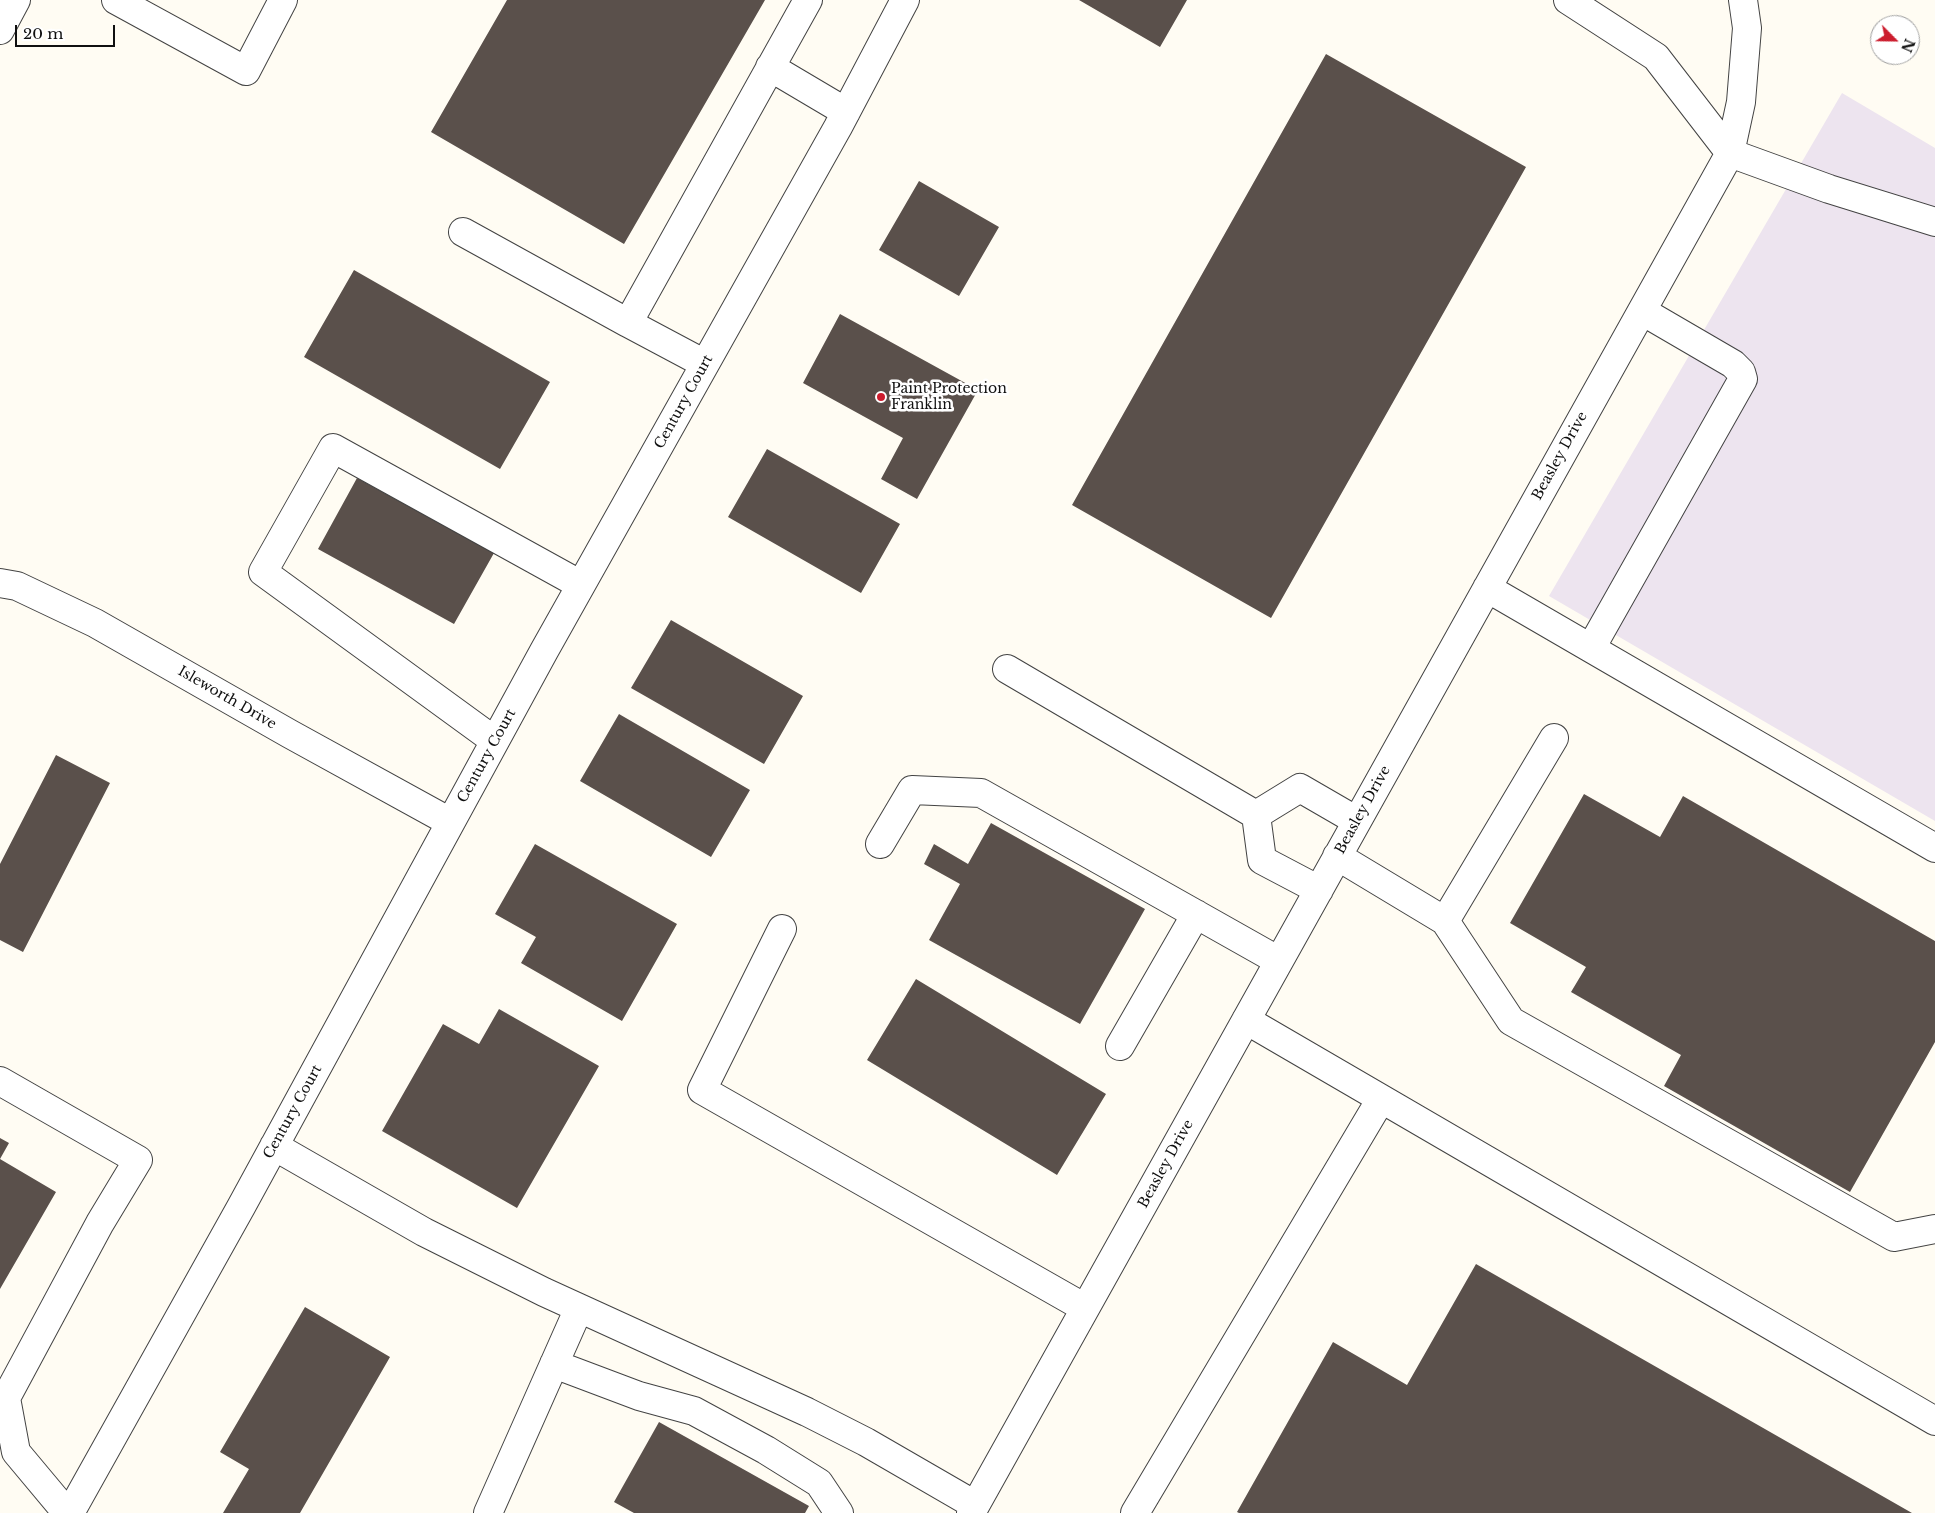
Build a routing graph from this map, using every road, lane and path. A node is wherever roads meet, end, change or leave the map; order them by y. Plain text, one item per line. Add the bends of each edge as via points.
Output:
1 (16, 0) edge
2 (116, 0) edge
3 (284, 0) edge
4 (808, 0) edge
5 (905, 0) edge
6 (1568, 0) edge
7 (1743, 0) edge
8 (0, 30) edge
9 (770, 67) junction
10 (846, 112) junction
11 (1730, 153) junction
12 (1935, 222) edge
13 (463, 232) dead end
14 (1642, 311) junction
15 (628, 323) junction
16 (705, 364) junction
17 (0, 583) edge
18 (581, 585) junction
19 (1487, 588) junction
20 (1591, 648) junction
21 (1008, 669) dead end
22 (1554, 738) dead end
23 (495, 741) junction
24 (1256, 815) junction
25 (1357, 821) junction
26 (450, 822) junction
27 (880, 844) dead end
28 (1935, 848) edge
29 (1337, 856) junction
30 (1319, 890) junction
31 (1196, 914) junction
32 (1445, 921) junction
33 (782, 929) dead end
34 (1279, 961) junction
35 (1246, 1020) junction
36 (1120, 1046) dead end
37 (0, 1081) edge
38 (1381, 1099) junction
39 (274, 1146) junction
40 (1935, 1229) edge
41 (579, 1308) junction
42 (1085, 1308) junction
43 (554, 1364) junction
44 (3, 1397) edge
45 (1935, 1421) edge
46 (973, 1509) edge
47 (68, 1513) edge
48 (488, 1513) edge
49 (840, 1513) edge
50 (1136, 1513) edge

1 - 8 street
2 - 3 street via 246,71
4 - 9 street
5 - 10 street, Century Court
6 - 11 street via 1656,57
7 - 11 street, Beasley Drive via 1747,28 1741,102
9 - 10 street
9 - 15 street
10 - 16 street, Century Court
11 - 12 street via 1829,189
11 - 14 street, Beasley Drive
13 - 15 street
14 - 19 street, Beasley Drive
14 - 20 street via 1733,364 1743,379
15 - 16 street
16 - 18 street, Century Court
17 - 26 street, Isleworth Drive via 17,586 96,622
18 - 23 street, Century Court
18 - 23 street via 333,448 262,572
19 - 20 street
19 - 25 street, Beasley Drive
20 - 28 street
21 - 24 street
22 - 32 street
23 - 26 street, Century Court
24 - 25 street via 1300,788
24 - 30 street via 1262,860
25 - 29 street, Beasley Drive
26 - 39 street, Century Court
27 - 31 street via 912,790 981,794
29 - 30 street, Beasley Drive
29 - 32 street
30 - 34 street, Beasley Drive
31 - 34 street
31 - 36 street
32 - 40 street via 1511,1021 1894,1237
33 - 42 street via 702,1090
34 - 35 street, Beasley Drive
35 - 38 street
35 - 42 street, Beasley Drive
37 - 44 street via 138,1160
38 - 45 street
38 - 50 street
39 - 41 street via 424,1232
39 - 47 street, Century Court
41 - 43 street
41 - 46 street via 808,1412 866,1442
42 - 46 street, Beasley Drive
43 - 48 street
43 - 49 street via 639,1396 694,1411 819,1483
44 - 47 street via 16,1452

